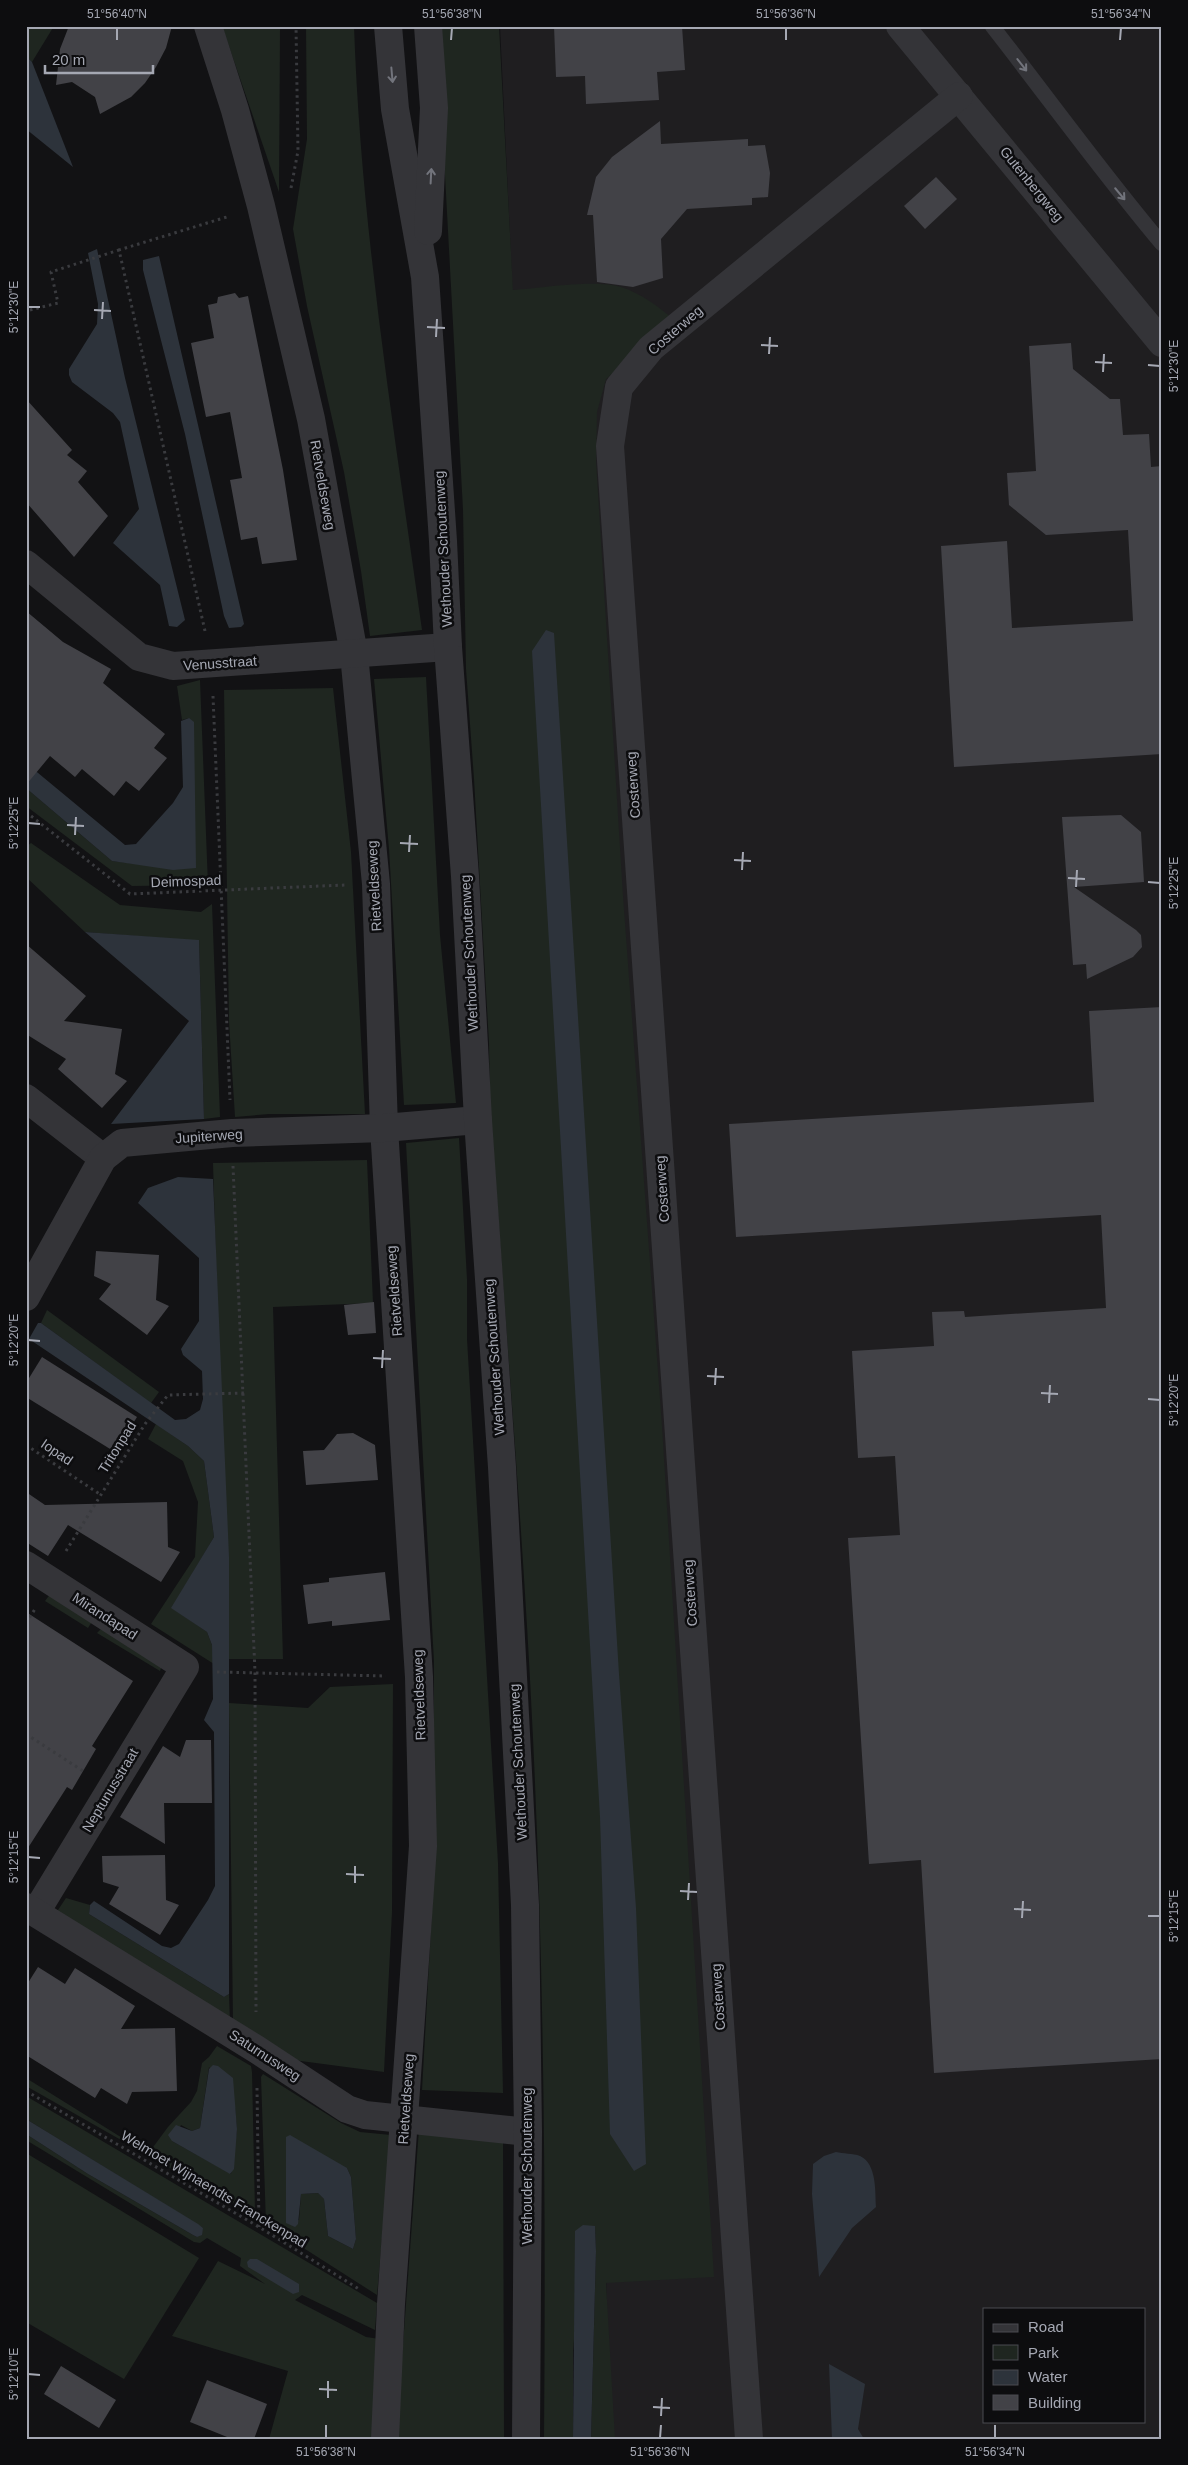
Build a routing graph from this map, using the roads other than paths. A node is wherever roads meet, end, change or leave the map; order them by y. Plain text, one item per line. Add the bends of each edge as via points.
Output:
1 (208, 26) edge
2 (388, 26) edge
3 (428, 26) edge
4 (900, 26) edge
5 (992, 26) edge
6 (959, 96) junction
7 (1162, 244) edge
8 (425, 277) junction
9 (1162, 343) edge
10 (26, 564) edge
11 (448, 647) junction
12 (354, 654) junction
13 (26, 1098) edge
14 (478, 1120) junction
15 (384, 1128) junction
16 (104, 1158) junction
17 (26, 1297) edge
18 (37, 1572) edge
19 (185, 1666) joint
20 (31, 1910) edge
21 (405, 2120) junction
22 (528, 2132) junction
23 (385, 2439) edge
24 (526, 2439) edge
25 (749, 2439) edge

1 - 12 street, Rietveldseweg via 261,206 309,410
2 -> 8 street, Wethouder Schoutenweg via 394,108
8 -> 3 street, Wethouder Schoutenweg via 434,108
4 - 6 street, Gutenbergweg
5 -> 7 lane via 1111,183
6 - 9 street, Gutenbergweg
6 - 25 street, Costerweg via 651,348 619,387 610,446
8 - 11 street, Wethouder Schoutenweg via 444,541
10 - 12 street, Venusstraat via 139,657 173,666
11 - 12 street, Venusstraat
11 - 14 street, Wethouder Schoutenweg
12 - 15 street, Rietveldseweg via 376,884
13 - 16 street
14 - 15 street, Jupiterweg
14 - 22 street, Wethouder Schoutenweg via 502,1467 525,1905
15 - 16 street, Jupiterweg via 232,1134 122,1143
15 - 21 street, Rietveldseweg via 419,1677 423,1846
16 - 17 street, Jupiterweg
18 - 19 street, Mirandapad
19 - 20 street, Neptunusstraat via 111,1789
20 - 21 street, Saturnusweg via 347,2109 365,2116
21 - 22 street, Saturnusweg
21 - 23 street, Rietveldseweg
22 - 24 street, Wethouder Schoutenweg

